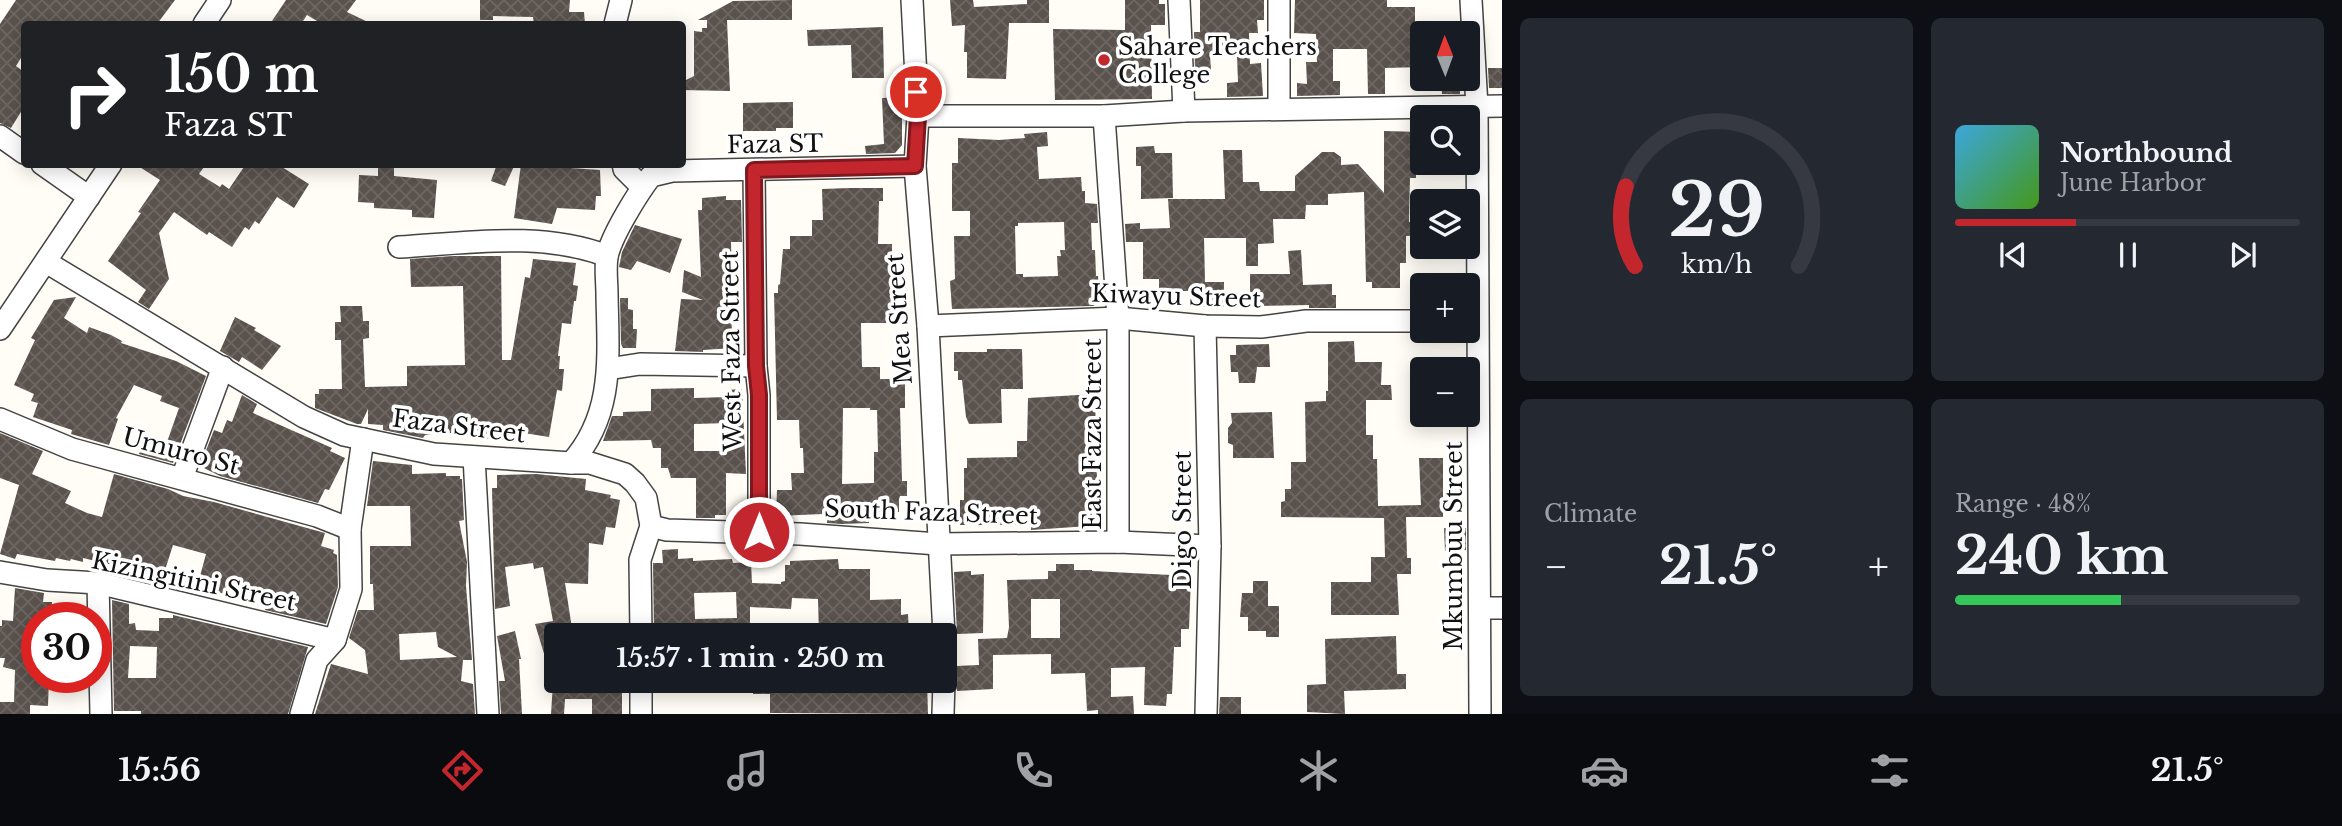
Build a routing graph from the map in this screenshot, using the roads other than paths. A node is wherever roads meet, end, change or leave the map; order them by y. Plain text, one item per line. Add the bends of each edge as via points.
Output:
1 (220, 0) edge
2 (621, 0) edge
3 (912, 0) edge
4 (1179, 0) edge
5 (1279, 0) edge
6 (1471, 0) edge
7 (206, 21) edge
8 (616, 21) edge
9 (1477, 105) edge
10 (1502, 106) edge
11 (1480, 107) edge
12 (1410, 108) edge
13 (1279, 109) junction
14 (1184, 111) junction
15 (918, 116) junction
16 (1104, 116) junction
17 (0, 136) edge
18 (21, 151) edge
19 (915, 166) junction
20 (48, 168) edge
21 (108, 168) edge
22 (624, 168) edge
23 (754, 170) junction
24 (1476, 175) edge
25 (642, 187) junction
26 (89, 197) junction
27 (399, 247) dead end
28 (607, 256) junction
29 (46, 262) junction
30 (1475, 273) edge
31 (1118, 318) junction
32 (1410, 321) edge
33 (928, 326) junction
34 (1205, 326) junction
35 (0, 329) edge
36 (1474, 343) edge
37 (756, 366) junction
38 (223, 367) junction
39 (608, 369) junction
40 (0, 419) edge
41 (363, 439) junction
42 (474, 457) junction
43 (571, 463) junction
44 (182, 478) junction
45 (651, 526) junction
46 (350, 529) junction
47 (759, 532) junction
48 (1118, 542) junction
49 (938, 544) junction
50 (1210, 546) junction
51 (0, 572) edge
52 (98, 583) junction
53 (1480, 608) junction
54 (1502, 608) edge
55 (641, 623) edge
56 (943, 623) edge
57 (335, 640) junction
58 (641, 693) edge
59 (943, 693) edge
60 (101, 714) edge
61 (301, 714) edge
62 (488, 714) edge
63 (641, 714) edge
64 (943, 714) edge
65 (1206, 714) edge
66 (1480, 714) edge

1 - 7 street
2 - 8 street
3 - 15 street, Mea Street
4 - 14 street
5 - 13 street
6 - 9 street, Mkumbuu Street
10 - 11 street
12 - 13 street
13 - 14 street
14 - 16 street
15 - 16 street
15 - 19 street, Mea Street
16 - 31 street, East Faza Street
17 - 18 street
19 - 23 street, Faza ST
19 - 33 street, Mea Street
20 - 26 street
21 - 26 street
22 - 25 street
23 - 25 street, Faza ST via 672,172 650,176
23 - 37 street, West Faza Street
24 - 30 street, Mkumbuu Street
25 - 28 street
26 - 29 street
27 - 28 street via 515,240 576,246
28 - 39 street
29 - 35 street
29 - 38 street, Faza Street
31 - 33 street, Kiwayu Street
31 - 34 street, Kiwayu Street
31 - 48 street, East Faza Street
32 - 34 street, Kiwayu Street
33 - 49 street, Mea Street
34 - 50 street, Digo Street
36 - 53 street, Mkumbuu Street
37 - 39 street via 640,364
37 - 47 street, West Faza Street
38 - 41 street, Faza Street via 304,417
38 - 44 street
39 - 43 street via 595,428
40 - 44 street, Umuro St via 72,449
41 - 42 street, Faza Street
41 - 46 street
42 - 43 street, Faza Street
42 - 62 street
43 - 45 street, Faza Street via 590,463 625,474 646,498
44 - 46 street, Umuro St
45 - 47 street, South Faza Street
45 - 55 street via 640,560
46 - 57 street via 351,589
47 - 49 street, South Faza Street
48 - 49 street, South Faza Street
48 - 50 street, South Faza Street
49 - 56 street, Mea Street
50 - 65 street, Digo Street
51 - 52 street, Kizingitini Street
52 - 57 street, Kizingitini Street
52 - 60 street
53 - 54 street
53 - 66 street, Mkumbuu Street
57 - 61 street via 317,660
58 - 63 street
59 - 64 street

